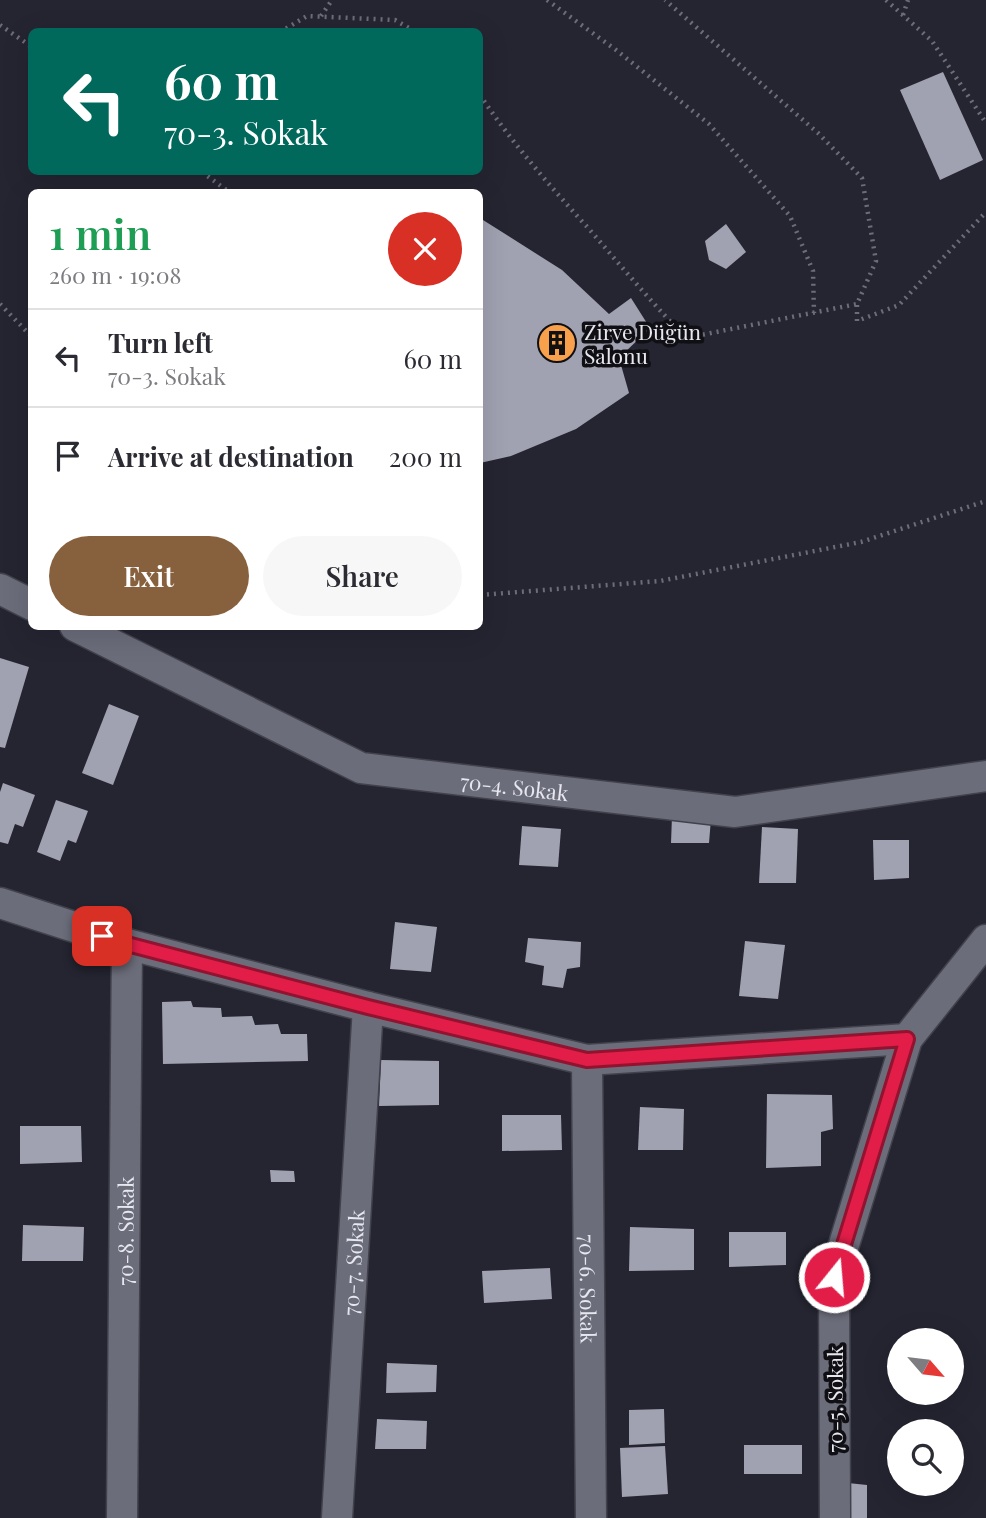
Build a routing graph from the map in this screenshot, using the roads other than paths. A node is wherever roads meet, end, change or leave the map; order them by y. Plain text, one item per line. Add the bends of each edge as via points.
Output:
1 (0, 589) edge
2 (28, 603) edge
3 (83, 630) edge
4 (986, 776) edge
5 (0, 903) edge
6 (986, 940) edge
7 (127, 944) junction
8 (368, 1007) junction
9 (907, 1039) junction
10 (587, 1060) junction
11 (122, 1518) edge
12 (337, 1518) edge
13 (591, 1518) edge
14 (835, 1518) edge

1 - 2 street
3 - 4 street, 70-4. Sokak via 361,768 735,812
5 - 7 street
6 - 9 street, 70-5. Sokak
7 - 8 street
7 - 11 street, 70-8. Sokak
8 - 10 street
8 - 12 street, 70-7. Sokak
9 - 10 street
9 - 14 street, 70-5. Sokak via 834,1277
10 - 13 street, 70-6. Sokak

